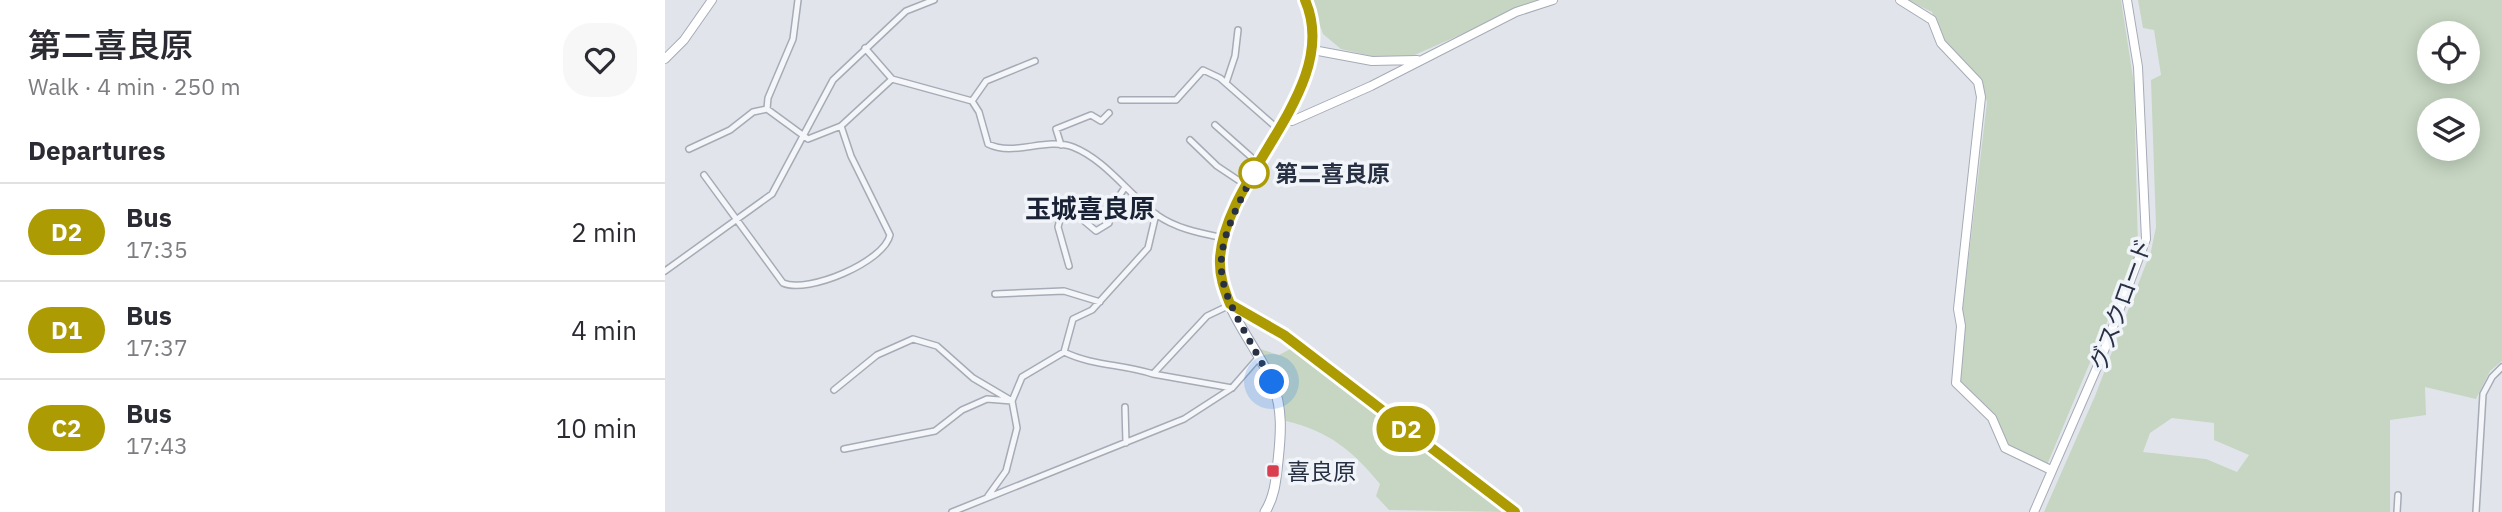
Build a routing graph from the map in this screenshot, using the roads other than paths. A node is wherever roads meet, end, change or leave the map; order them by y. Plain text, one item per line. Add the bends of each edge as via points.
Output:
1 (712, 0) edge
2 (798, 0) edge
3 (934, 0) edge
4 (1305, 0) edge
5 (1553, 0) edge
6 (1900, 0) edge
7 (2127, 0) edge
8 (1237, 30) dead end
9 (865, 48) junction
10 (1313, 50) junction
11 (665, 59) edge
12 (1420, 60) junction
13 (1035, 61) dead end
14 (892, 79) junction
15 (1226, 83) junction
16 (1121, 100) dead end
17 (972, 102) junction
18 (767, 109) junction
19 (1109, 113) dead end
20 (1284, 118) junction
21 (1215, 125) dead end
22 (841, 126) junction
23 (1278, 129) junction
24 (802, 135) junction
25 (1190, 139) dead end
26 (1061, 145) junction
27 (689, 149) dead end
28 (1259, 164) junction
29 (704, 175) dead end
30 (1247, 186) junction
31 (1125, 187) junction
32 (1156, 214) junction
33 (736, 219) junction
34 (1224, 238) junction
35 (1069, 266) dead end
36 (665, 271) edge
37 (995, 294) dead end
38 (1100, 302) junction
39 (1230, 304) junction
40 (1065, 352) junction
41 (1259, 357) junction
42 (2502, 367) edge
43 (1153, 374) junction
44 (1232, 388) junction
45 (834, 390) dead end
46 (1012, 401) junction
47 (1125, 407) dead end
48 (1126, 443) junction
49 (844, 449) dead end
50 (2050, 470) junction
51 (2398, 495) dead end
52 (988, 496) junction
53 (1510, 511) edge
54 (952, 512) edge
55 (1267, 512) edge
56 (2034, 512) edge
57 (2397, 512) edge
58 (2476, 512) edge

1 - 11 street
2 - 18 street via 793,39
3 - 9 street via 906,11
4 - 10 main road via 1314,30
5 - 12 street via 1516,12
6 - 50 street via 1927,14 1941,43 1978,82 1981,97 1958,309 1956,383 1992,418 2005,448
7 - 50 street, グスクロード via 2138,67 2146,239 2102,356
8 - 15 street
9 - 14 street
9 - 24 street via 833,80
10 - 12 street via 1372,61
10 - 20 main road
12 - 20 street via 1292,121
13 - 17 street via 986,81
14 - 17 street
14 - 22 street
15 - 16 street via 1203,70 1176,100
15 - 23 street
17 - 26 street via 988,144 999,149
18 - 24 street
18 - 27 street via 753,112 730,130
19 - 26 street via 1101,121 1091,115 1056,129
20 - 23 main road
21 - 28 street
22 - 24 street via 808,139
22 - 33 street via 851,156 889,228 884,249 837,275 790,286 783,283
23 - 28 main road
24 - 33 street via 775,189
25 - 30 street via 1217,166
26 - 31 street via 1090,155
28 - 30 main road
29 - 33 street
30 - 34 main road
31 - 32 street
31 - 35 street via 1109,223 1096,231 1063,204 1058,227
32 - 34 street via 1174,226
32 - 38 street via 1148,248
33 - 36 street
34 - 39 main road via 1220,270
37 - 38 street via 1064,291
38 - 40 street via 1073,320
39 - 41 main road
39 - 43 street via 1207,316
39 - 53 street via 1284,335
40 - 43 street via 1086,363 1126,365
40 - 46 street via 1022,377
41 - 44 street
41 - 55 main road via 1272,382 1281,417 1275,487
42 - 58 street via 2483,394
43 - 44 street
44 - 48 street via 1184,419
45 - 46 street via 877,355 913,339 937,346 972,378
46 - 49 street via 987,399 962,410 935,432
46 - 52 street via 1017,428 1006,471
47 - 48 street
48 - 52 street
50 - 56 street, グスクロード
51 - 57 street
52 - 54 street

